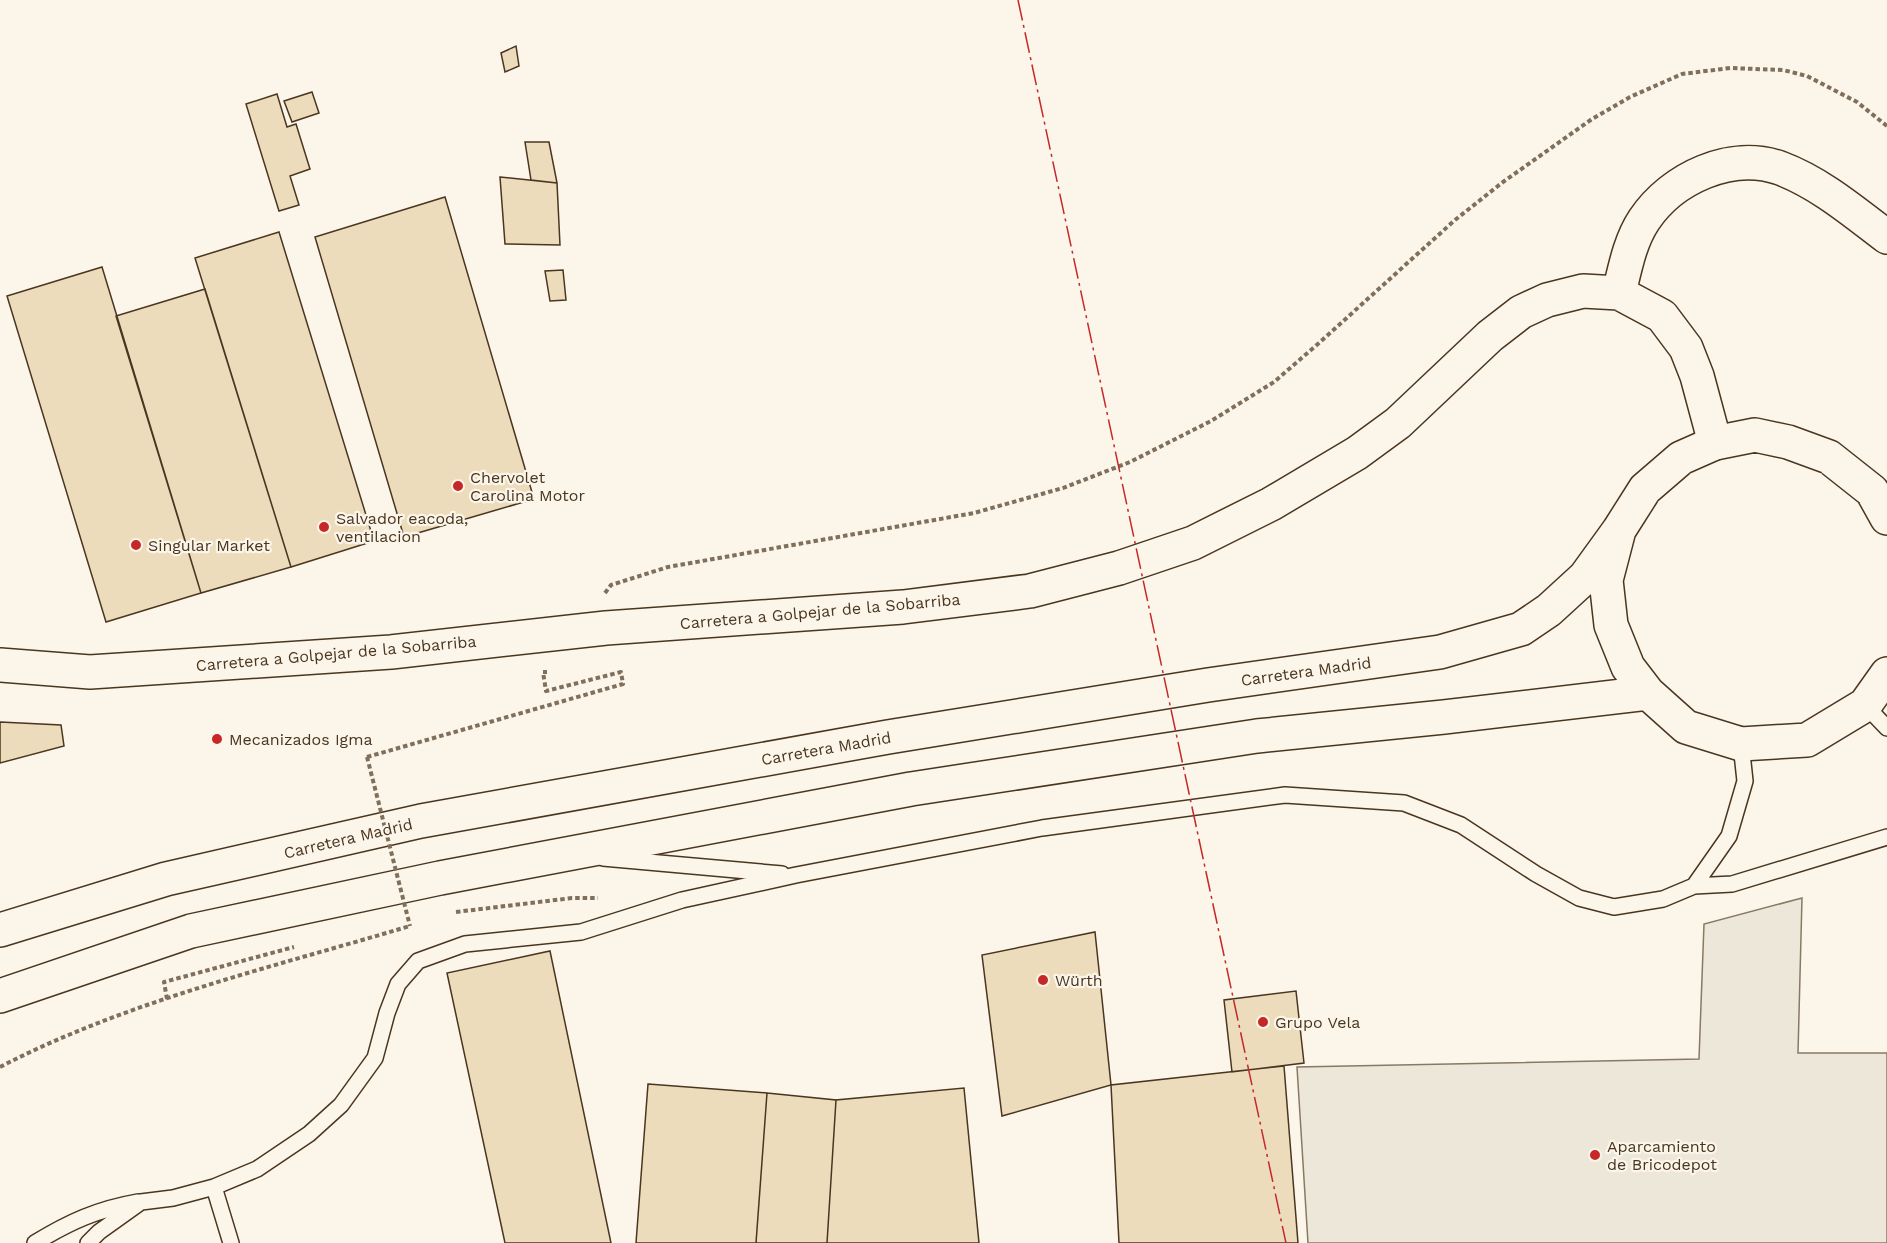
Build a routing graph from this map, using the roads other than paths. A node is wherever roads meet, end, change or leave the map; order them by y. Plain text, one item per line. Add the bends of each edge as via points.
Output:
1 (1887, 237) edge
2 (1619, 293) junction
3 (1715, 443) junction
4 (1829, 457) junction
5 (1887, 474) edge
6 (1887, 518) edge
7 (1619, 530) junction
8 (0, 665) edge
9 (1887, 674) edge
10 (1647, 693) junction
11 (1865, 705) junction
12 (1887, 728) edge
13 (1741, 744) junction
14 (1887, 837) edge
15 (561, 855) junction
16 (796, 875) junction
17 (1694, 886) junction
18 (0, 930) edge
19 (0, 996) edge
20 (214, 1187) junction
21 (141, 1202) junction
22 (35, 1243) edge
23 (88, 1243) edge
24 (231, 1243) edge

1 - 2 main road via 1815,184 1779,168 1752,162 1715,166 1674,187 1644,220 1628,255
2 - 3 main road, Carretera a Golpejar de la Sobarriba via 1662,316 1686,348
2 - 8 main road, Carretera a Golpejar de la Sobarriba via 1582,291 1521,312 1398,423 1357,453 1271,504 1193,543 1130,565 1030,591 903,607 606,628 392,652 90,672
3 - 4 main road via 1755,435
3 - 7 main road via 1681,458 1645,489
4 - 5 main road
4 - 6 main road via 1872,491
7 - 10 main road via 1606,580 1611,625 1628,667
7 - 18 main road, Carretera Madrid via 1585,577 1549,610 1521,629 1440,652 888,737 422,821 166,879
9 - 11 main road
10 - 13 main road via 1686,727
10 - 15 main road via 1257,736 911,789
11 - 12 lane
11 - 13 main road via 1807,740
13 - 17 lane via 1745,781 1729,836
14 - 17 lane via 1732,885
15 - 16 lane
15 - 19 main road via 191,931
16 - 17 lane via 1042,828 1285,795 1404,803 1461,825 1579,898 1614,907 1663,899
16 - 20 lane via 682,900 581,932 465,944 418,961 398,984 375,1058 341,1105 309,1134 257,1169
20 - 21 lane
20 - 24 lane
21 - 22 lane via 107,1208 64,1225
21 - 23 lane

